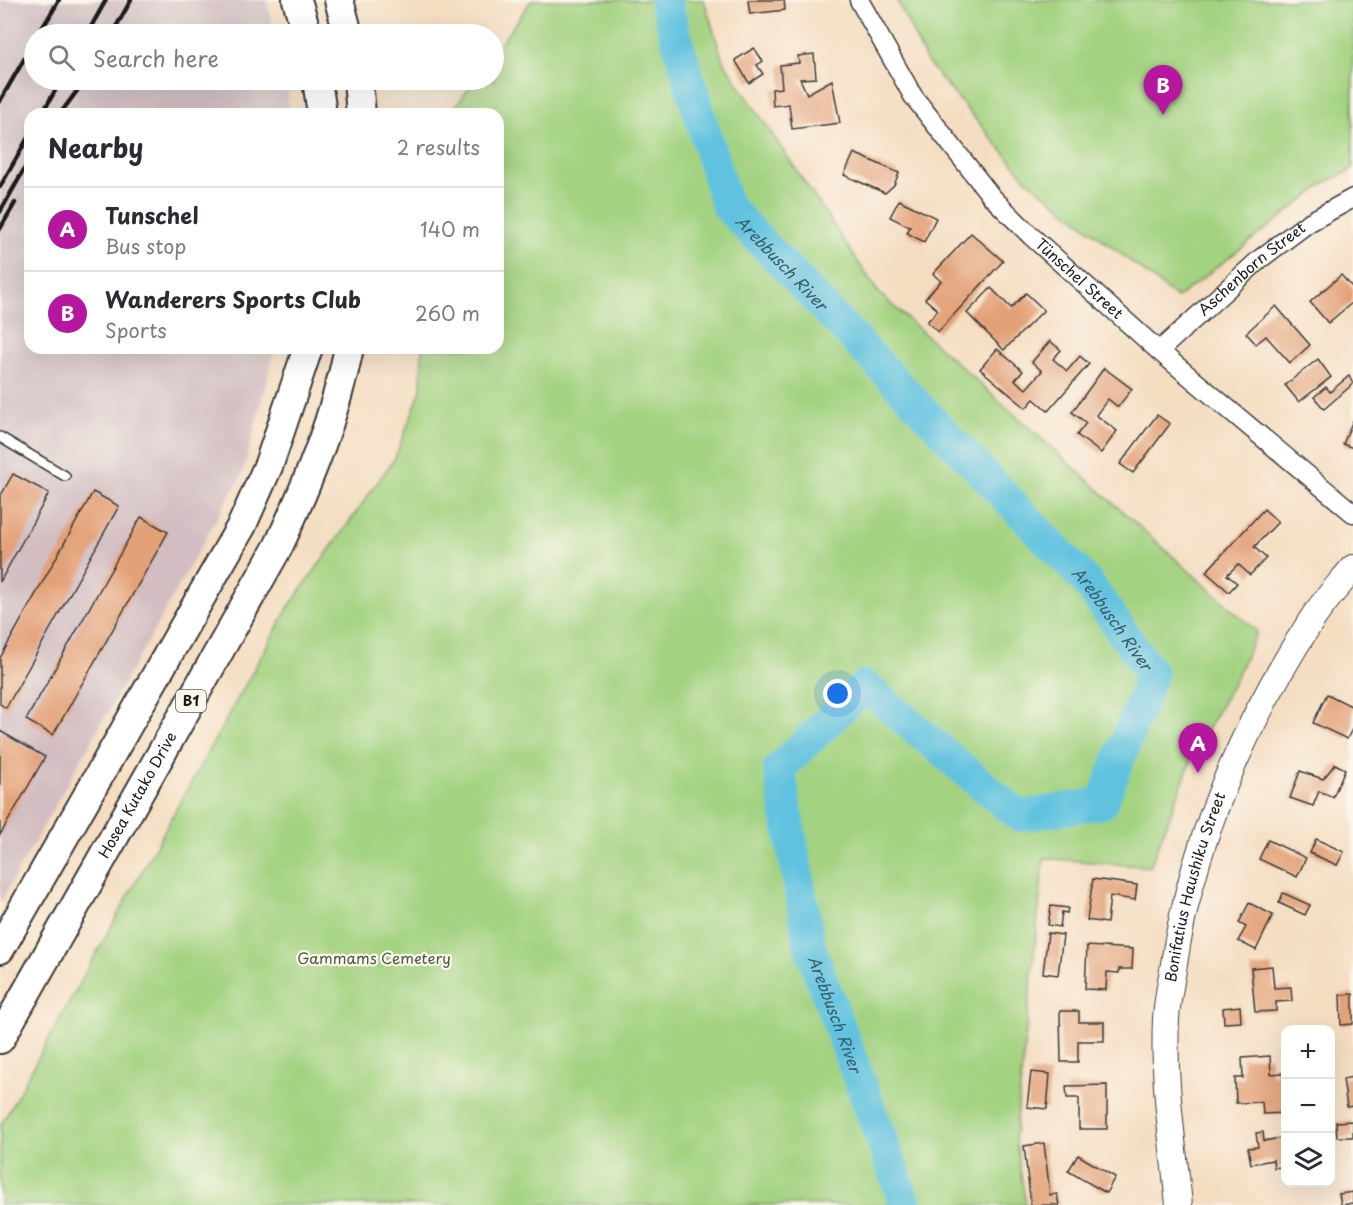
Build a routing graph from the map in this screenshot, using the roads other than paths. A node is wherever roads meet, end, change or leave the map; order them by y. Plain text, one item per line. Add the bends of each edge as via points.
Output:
1 (297, 0) edge
2 (339, 0) edge
3 (859, 0) edge
4 (304, 24) edge
5 (345, 24) edge
6 (318, 90) edge
7 (359, 90) edge
8 (320, 108) edge
9 (361, 108) edge
10 (1353, 198) edge
11 (1159, 351) junction
12 (306, 354) edge
13 (348, 354) edge
14 (0, 437) edge
15 (65, 476) dead end
16 (1353, 513) edge
17 (1353, 568) edge
18 (0, 949) edge
19 (0, 1039) edge
20 (1179, 1205) edge

1 - 4 main road
2 - 5 main road
3 - 11 street, Tünschel Street via 913,96 991,196
6 - 8 main road
7 - 9 main road
10 - 11 street, Aschenborn Street via 1308,223 1260,259
11 - 16 street, Tünschel Street
12 - 18 main road via 269,464 242,525
13 - 19 main road, Hosea Kutako Drive / B1 via 315,461 278,547
14 - 15 lane
17 - 20 street, Bonifatius Haushiku Street via 1312,620 1269,692 1222,788 1179,929 1166,1028 1166,1078

